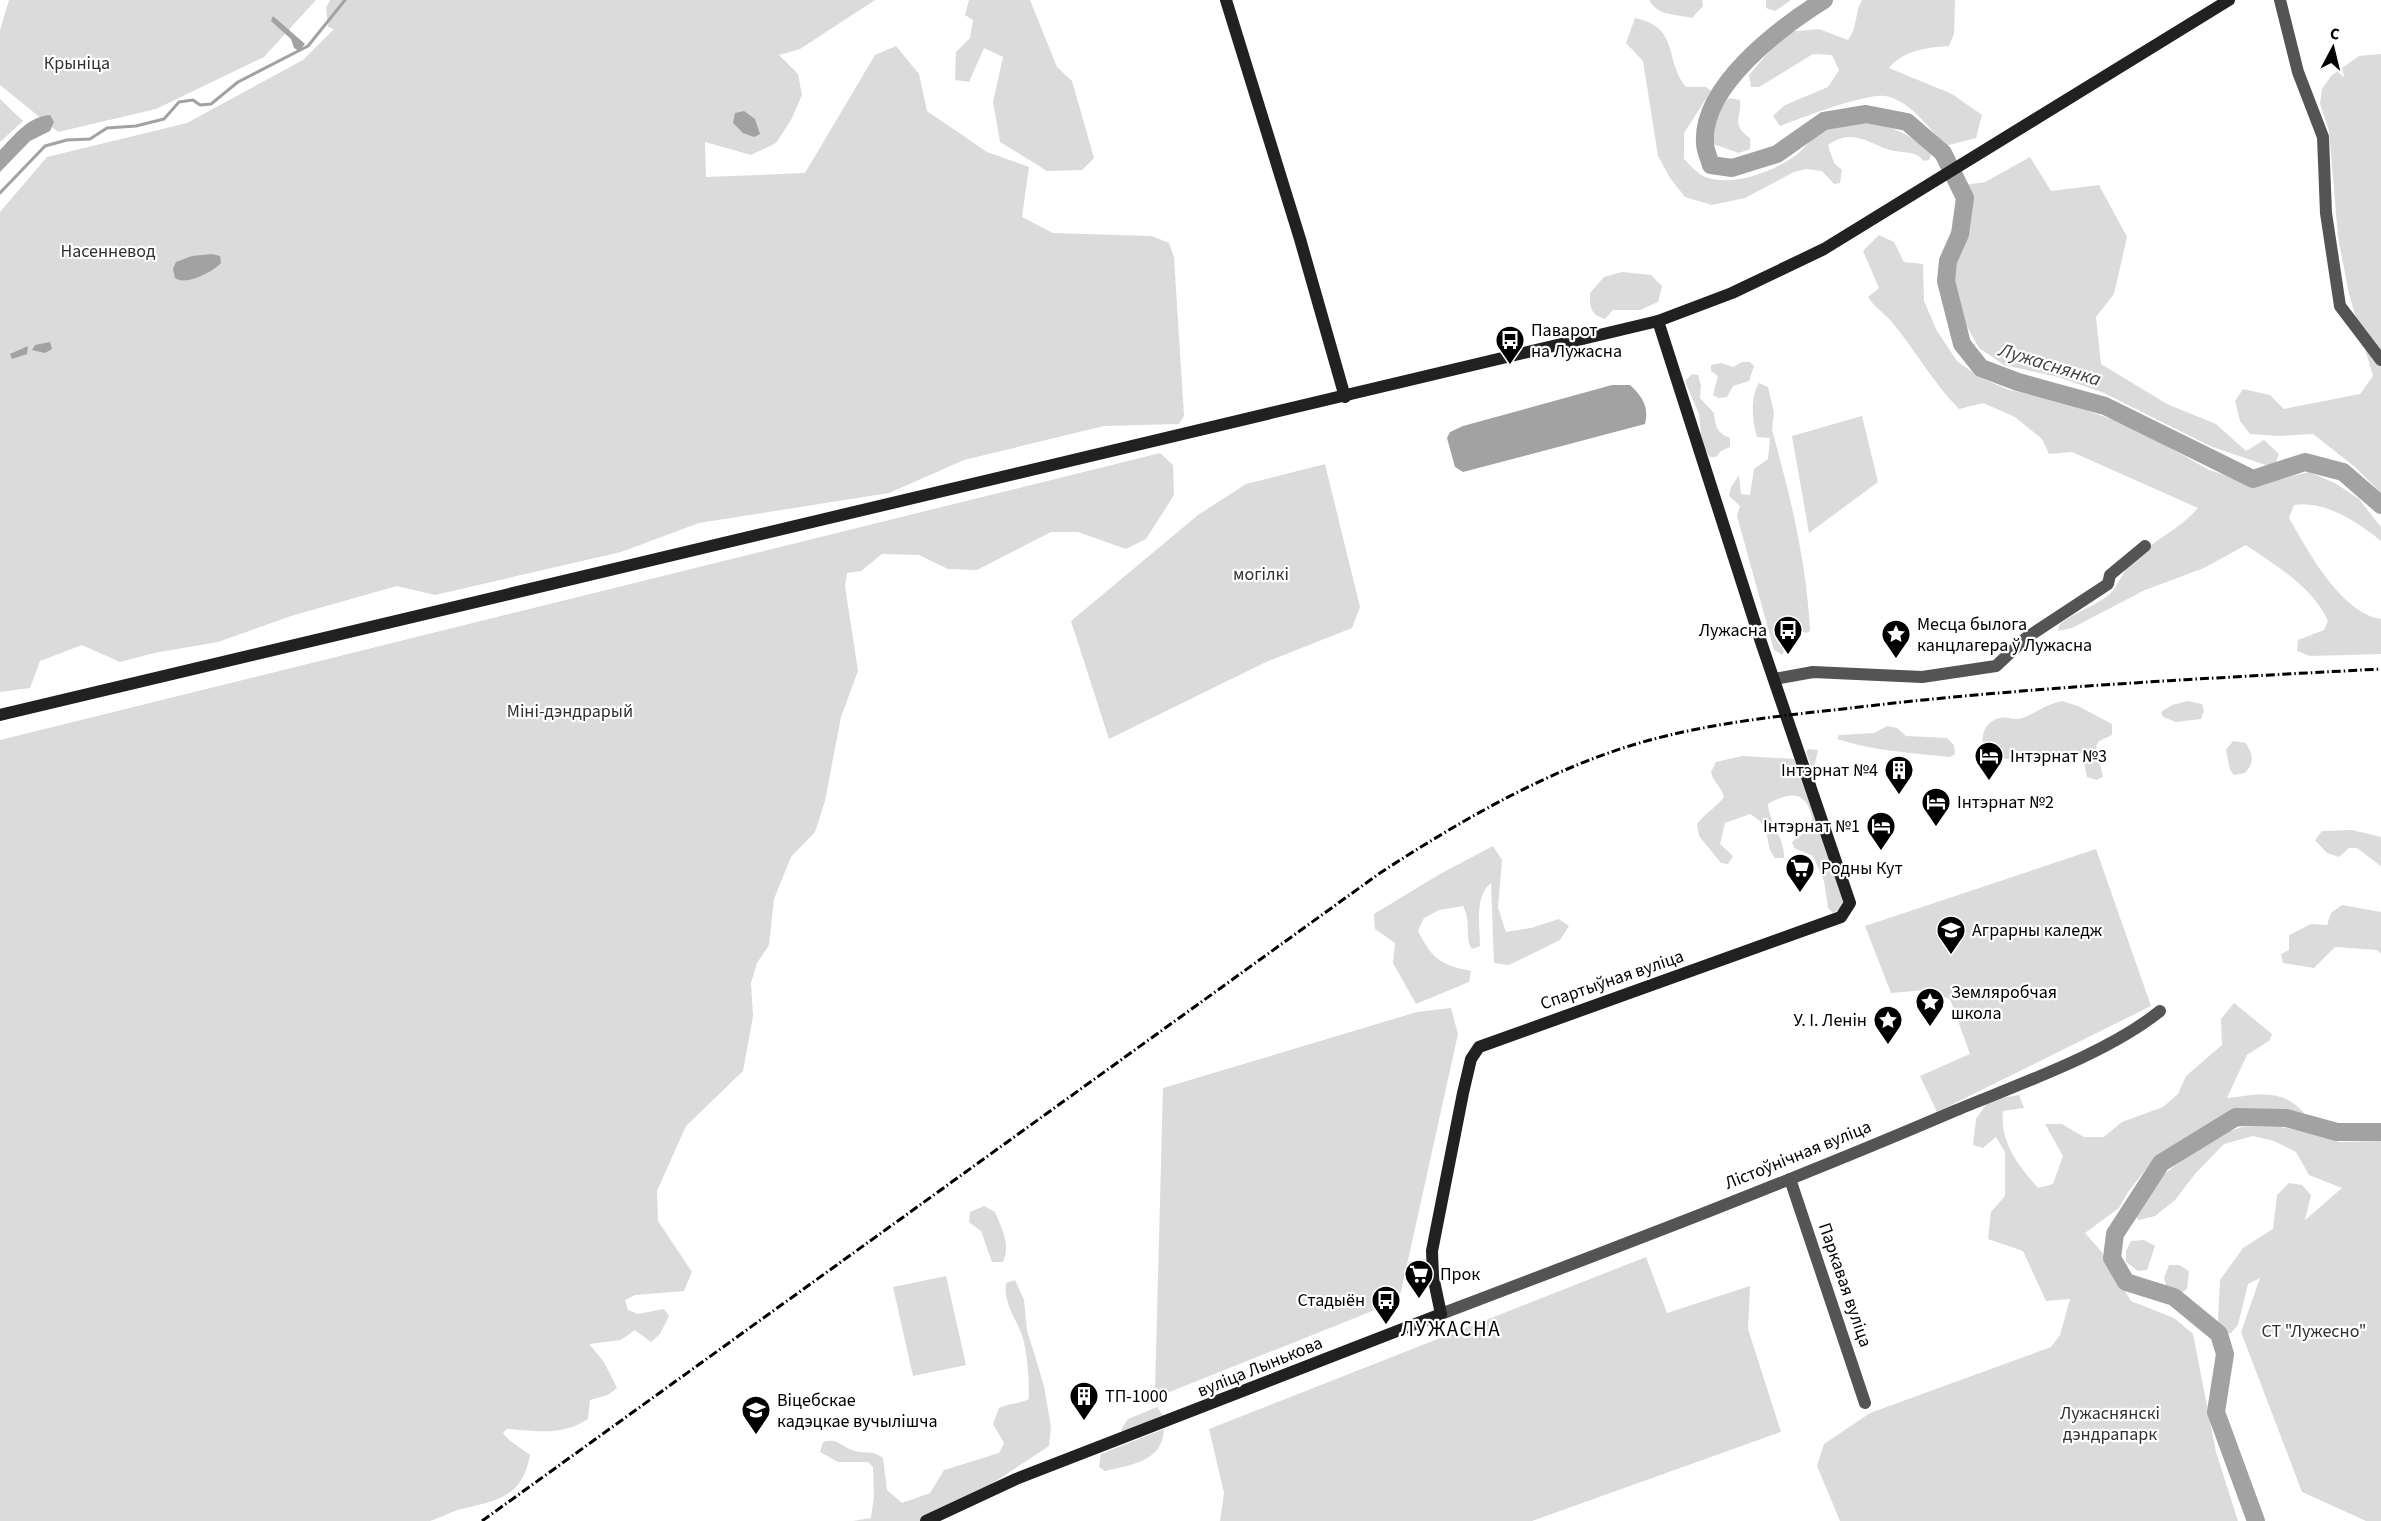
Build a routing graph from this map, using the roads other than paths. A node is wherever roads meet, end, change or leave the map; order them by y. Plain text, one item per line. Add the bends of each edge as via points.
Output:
1 (1226, 0) edge
2 (2229, 0) edge
3 (2280, 0) edge
4 (1658, 321) junction
5 (2381, 360) edge
6 (1345, 397) junction
7 (2145, 546) dead end
8 (1774, 679) junction
9 (0, 715) edge
10 (2160, 1011) dead end
11 (1790, 1179) junction
12 (1441, 1314) junction
13 (1865, 1403) dead end
14 (926, 1521) edge

1 - 6 main road
2 - 4 main road via 1824,249 1732,293
3 - 5 street via 2298,72 2323,137 2326,213 2340,306
4 - 6 main road
4 - 8 main road
6 - 9 main road
7 - 8 street via 2110,575 2108,584 2026,638 1996,666 1922,677 1813,672
8 - 12 main road, Спартыўная вуліца via 1850,903 1841,917 1479,1047 1471,1059 1463,1093 1432,1251
10 - 11 street, Лістоўнічная вуліца via 2099,1048
11 - 12 street, Лістоўнічная вуліца
11 - 13 street, Паркавая вуліца
12 - 14 main road, вуліца Лынькова via 1016,1479

